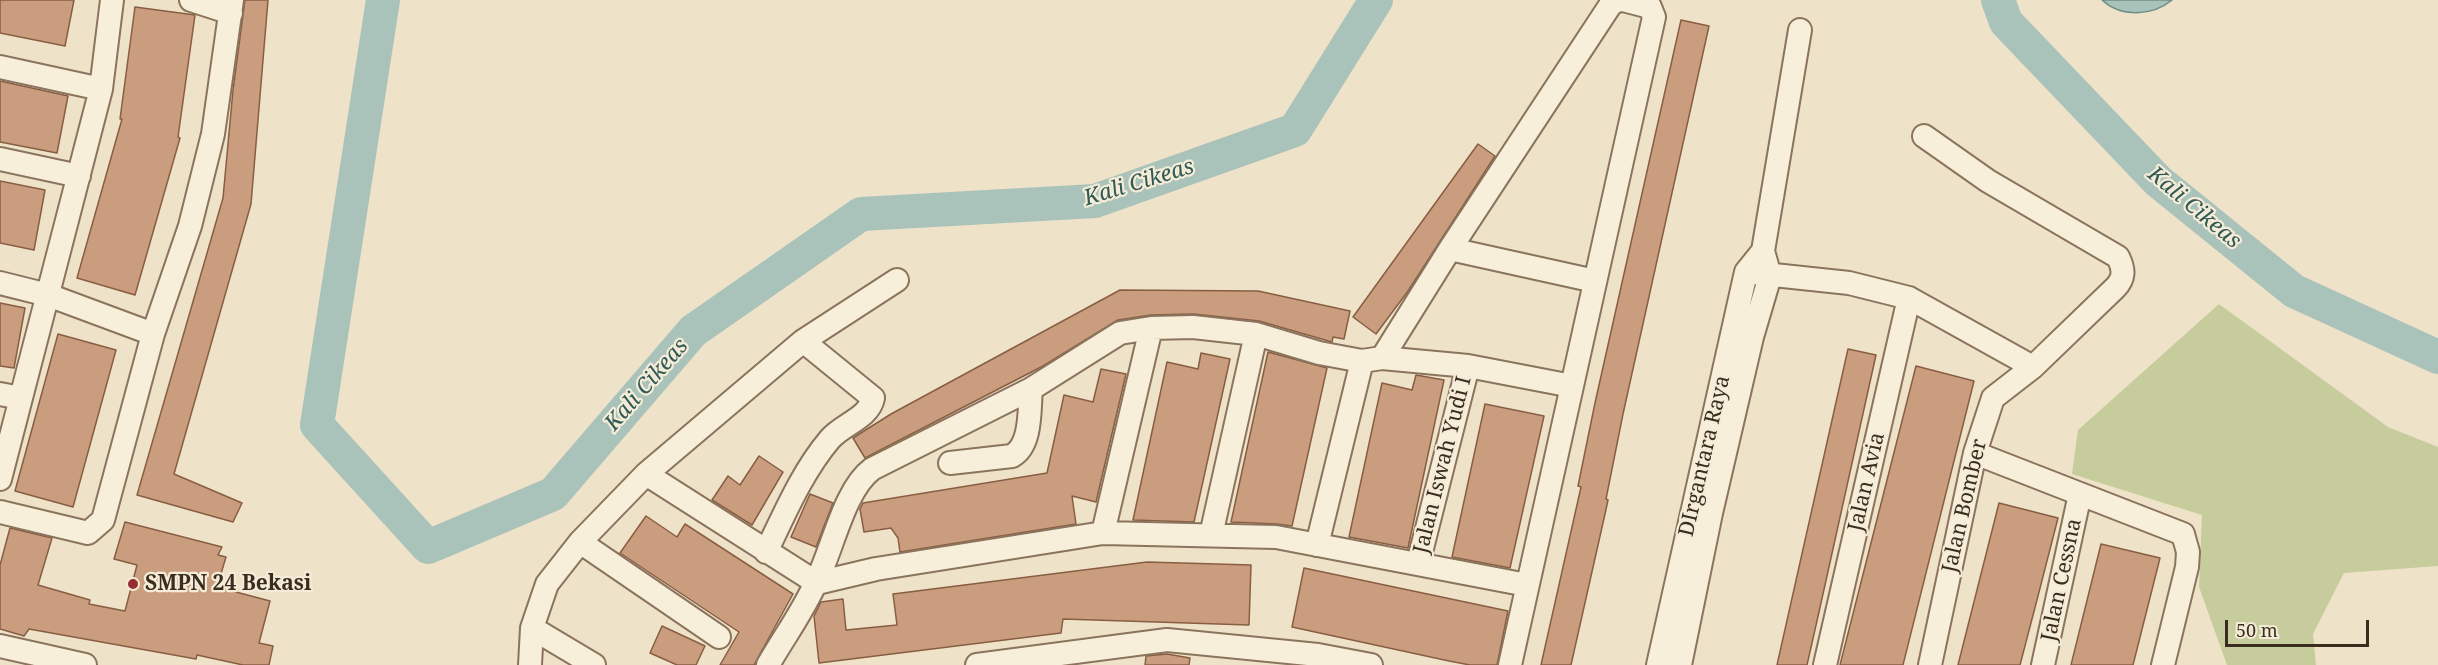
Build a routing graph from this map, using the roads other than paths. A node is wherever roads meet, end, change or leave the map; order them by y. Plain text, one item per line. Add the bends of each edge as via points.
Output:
1 (112, 0) edge
2 (191, 0) edge
3 (1619, 0) edge
4 (1623, 0) edge
5 (232, 6) edge
6 (1800, 30) dead end
7 (0, 67) edge
8 (101, 89) junction
9 (1924, 136) dead end
10 (0, 159) edge
11 (79, 176) junction
12 (1450, 249) junction
13 (1762, 251) junction
14 (1746, 272) junction
15 (1770, 276) junction
16 (897, 280) dead end
17 (1595, 281) junction
18 (0, 283) edge
19 (48, 295) junction
20 (1909, 298) junction
21 (1151, 328) junction
22 (153, 334) junction
23 (1256, 334) junction
24 (803, 341) junction
25 (1372, 359) junction
26 (1468, 366) junction
27 (2033, 367) junction
28 (1572, 386) junction
29 (1031, 389) junction
30 (11, 396) edge
31 (1975, 453) junction
32 (950, 463) dead end
33 (646, 474) junction
34 (0, 479) edge
35 (2080, 494) junction
36 (1702, 511) junction
37 (0, 512) edge
38 (1103, 533) junction
39 (1211, 535) junction
40 (580, 542) junction
41 (1317, 545) junction
42 (766, 552) junction
43 (1418, 564) junction
44 (817, 583) junction
45 (1527, 585) junction
46 (532, 628) junction
47 (719, 637) dead end
48 (0, 646) edge
49 (85, 665) edge
50 (530, 665) edge
51 (594, 665) edge
52 (768, 665) edge
53 (977, 665) edge
54 (1371, 665) edge
55 (1510, 665) edge
56 (1658, 665) edge
57 (1680, 665) edge
58 (1825, 665) edge
59 (1930, 665) edge
60 (2043, 665) edge
61 (2163, 665) edge

1 - 8 street
2 - 5 street
3 - 12 street via 1611,4
4 - 17 street via 1650,7 1654,17
5 - 22 street via 213,134 190,226
6 - 13 street, DIrgantara Raya
7 - 8 street
8 - 11 street
9 - 27 street, Jalan Bomber via 1989,181 2118,257 2123,266 2120,283
10 - 11 street
11 - 19 street
12 - 17 street
12 - 25 street
13 - 14 street, DIrgantara Raya
13 - 15 street, DIrgantara Raya
14 - 15 street
14 - 36 street, DIrgantara Raya
15 - 20 street via 1849,283
15 - 36 street, DIrgantara Raya
16 - 24 street
17 - 28 street
18 - 19 street
19 - 22 street
19 - 30 street
20 - 27 street
20 - 58 street, Jalan Avia
21 - 23 street via 1193,327
21 - 29 street via 1120,333
21 - 38 street
22 - 37 street via 104,520 88,533
23 - 25 street via 1319,353
23 - 39 street
24 - 33 street
24 - 42 street via 873,398 871,407 832,436 809,466
25 - 26 street
25 - 41 street
26 - 28 street
26 - 43 street, Jalan Iswah Yudi I
27 - 31 street, Jalan Bomber via 1993,398
28 - 45 street
29 - 32 street via 1025,440 1019,452
29 - 44 street via 863,475 851,494
30 - 34 street
31 - 35 street
31 - 59 street, Jalan Bomber
33 - 40 street
33 - 42 street
35 - 60 street, Jalan Cessna
35 - 61 street via 2183,534 2187,567
36 - 56 street, DIrgantara Raya
36 - 57 street, DIrgantara Raya
38 - 39 street
38 - 44 street via 876,569
39 - 41 street via 1276,537
40 - 46 street via 547,584
40 - 47 street
41 - 43 street
42 - 44 street
43 - 45 street
44 - 52 street
45 - 55 street
46 - 50 street
46 - 51 street
48 - 49 street
53 - 54 street via 1167,640 1318,655

